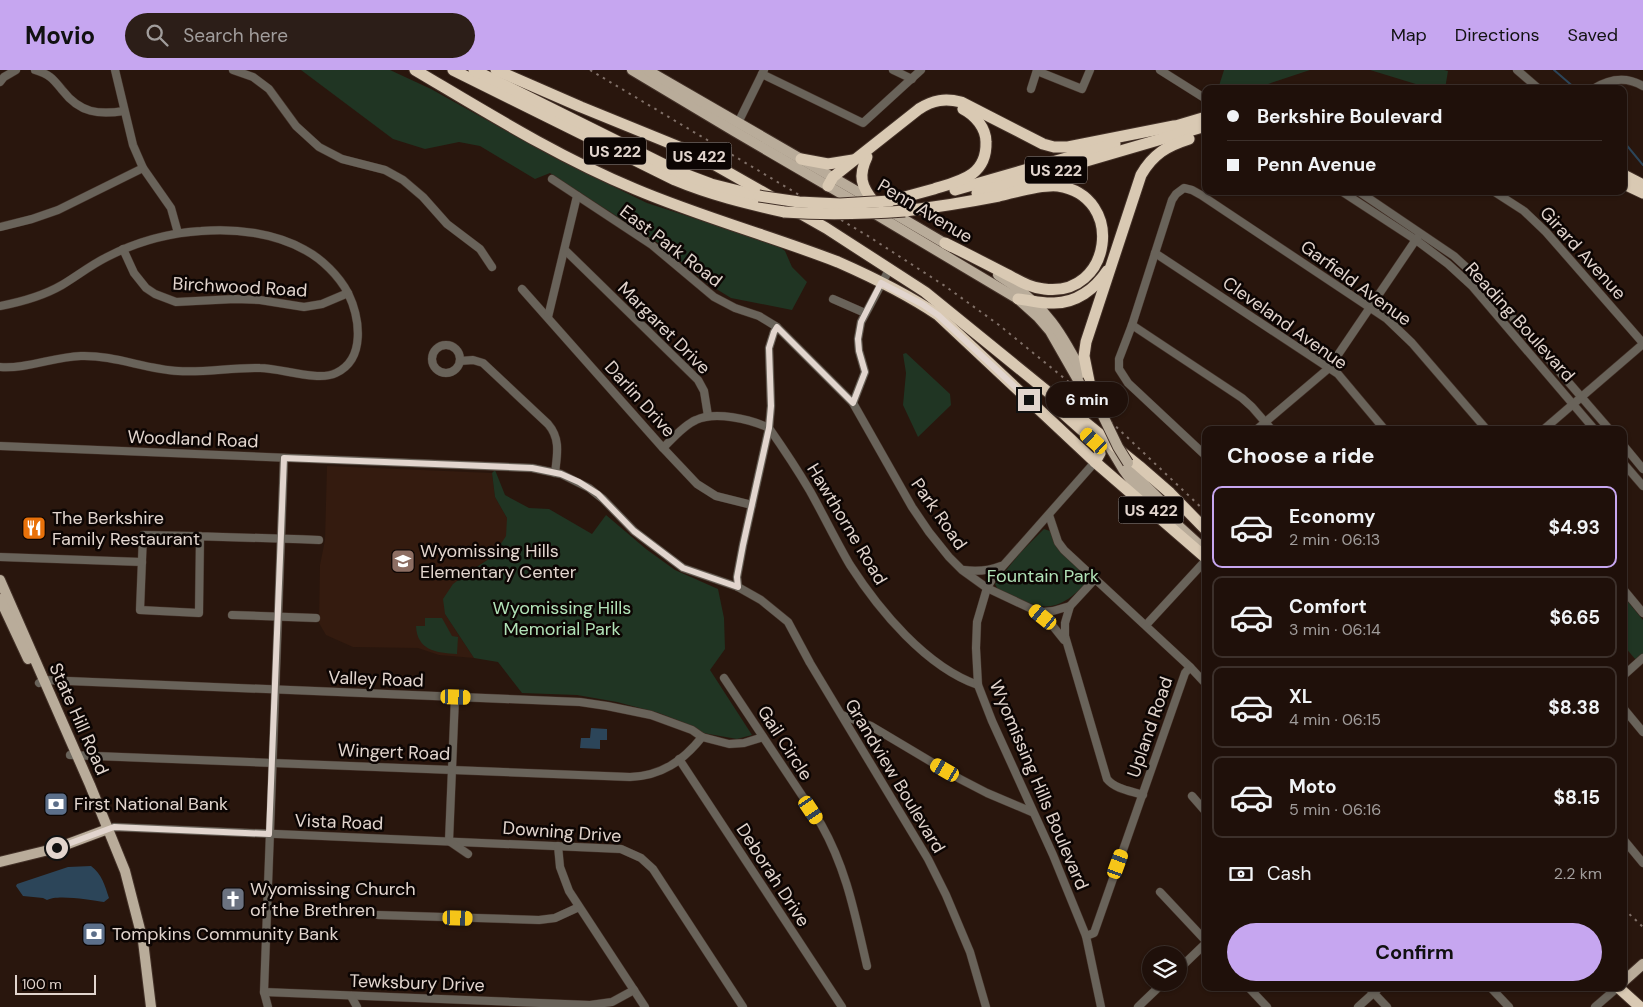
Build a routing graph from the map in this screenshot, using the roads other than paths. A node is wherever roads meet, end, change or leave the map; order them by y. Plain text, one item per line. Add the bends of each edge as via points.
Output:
1 (16, 70) edge
2 (35, 70) edge
3 (115, 70) edge
4 (233, 70) edge
5 (415, 70) edge
6 (453, 70) edge
7 (474, 70) edge
8 (496, 70) edge
9 (632, 70) edge
10 (647, 70) edge
11 (893, 70) edge
12 (921, 70) edge
13 (1037, 70) edge
14 (1090, 70) edge
15 (1160, 70) edge
16 (1518, 70) edge
17 (763, 72) edge
18 (1528, 74) edge
19 (912, 79) junction
20 (0, 82) edge
21 (1536, 85) edge
22 (1600, 85) edge
23 (1643, 86) edge
24 (1031, 89) dead end
25 (1202, 96) edge
26 (124, 111) junction
27 (1202, 121) edge
28 (1202, 122) edge
29 (1174, 126) junction
30 (736, 127) junction
31 (1202, 134) edge
32 (862, 158) junction
33 (801, 159) junction
34 (142, 168) junction
35 (1627, 177) edge
36 (552, 180) dead end
37 (833, 181) junction
38 (1627, 185) edge
39 (1643, 185) edge
40 (1643, 193) edge
41 (1347, 195) edge
42 (1364, 195) edge
43 (1499, 195) edge
44 (577, 196) junction
45 (890, 201) junction
46 (874, 202) junction
47 (905, 211) junction
48 (0, 227) edge
49 (1421, 232) junction
50 (178, 233) junction
51 (1416, 240) junction
52 (945, 243) junction
53 (123, 249) junction
54 (565, 250) junction
55 (1155, 253) junction
56 (1114, 254) junction
57 (492, 267) dead end
58 (890, 268) junction
59 (881, 283) junction
60 (522, 289) dead end
61 (348, 293) junction
62 (833, 299) dead end
63 (1018, 299) junction
64 (1033, 300) junction
65 (0, 306) edge
66 (1371, 308) junction
67 (865, 313) junction
68 (548, 317) junction
69 (1132, 325) junction
70 (777, 327) junction
71 (1643, 343) edge
72 (1004, 356) junction
73 (460, 362) dead end
74 (0, 368) edge
75 (1329, 368) junction
76 (1091, 391) junction
77 (1582, 397) junction
78 (853, 403) junction
79 (1573, 404) junction
80 (708, 416) junction
81 (1265, 422) junction
82 (1260, 426) edge
83 (1268, 426) edge
84 (1382, 426) edge
85 (1483, 426) edge
86 (1548, 426) edge
87 (1592, 426) edge
88 (1607, 426) edge
89 (769, 428) junction
90 (0, 446) edge
91 (662, 448) junction
92 (1627, 450) edge
93 (1202, 452) edge
94 (284, 458) junction
95 (1096, 462) junction
96 (1627, 467) edge
97 (1643, 469) edge
98 (555, 473) junction
99 (1643, 486) edge
100 (752, 505) junction
101 (1049, 515) junction
102 (1202, 526) edge
103 (200, 536) junction
104 (280, 538) junction
105 (1202, 539) edge
106 (319, 540) dead end
107 (1202, 547) edge
108 (1202, 555) edge
109 (0, 557) edge
110 (142, 562) junction
111 (1202, 563) edge
112 (1003, 565) junction
113 (962, 570) junction
114 (1095, 579) junction
115 (0, 580) edge
116 (738, 587) junction
117 (987, 588) junction
118 (1627, 594) edge
119 (0, 599) edge
120 (1070, 606) junction
121 (1034, 610) junction
122 (1643, 613) edge
123 (232, 615) dead end
124 (277, 617) junction
125 (316, 618) dead end
126 (1146, 625) junction
127 (1066, 643) junction
128 (1643, 658) edge
129 (1190, 667) junction
130 (1627, 672) edge
131 (724, 678) dead end
132 (1202, 680) edge
133 (42, 682) junction
134 (978, 685) junction
135 (274, 690) junction
136 (456, 697) junction
137 (1627, 713) edge
138 (842, 715) junction
139 (1643, 732) edge
140 (702, 737) junction
141 (763, 737) junction
142 (74, 755) junction
143 (679, 759) junction
144 (272, 762) junction
145 (452, 769) junction
146 (1143, 795) junction
147 (1192, 796) dead end
148 (1202, 807) edge
149 (1032, 812) junction
150 (105, 830) junction
151 (269, 834) junction
152 (449, 841) junction
153 (1627, 844) edge
154 (558, 846) junction
155 (468, 854) dead end
156 (0, 862) edge
157 (1643, 863) edge
158 (1160, 892) dead end
159 (579, 907) junction
160 (378, 915) dead end
161 (1086, 936) junction
162 (1202, 938) edge
163 (1202, 946) edge
164 (1187, 961) edge
165 (1643, 964) edge
166 (867, 966) dead end
167 (1627, 978) edge
168 (634, 990) junction
169 (1156, 991) edge
170 (1252, 991) edge
171 (1372, 991) edge
172 (1375, 991) edge
173 (1494, 991) edge
174 (1614, 991) edge
175 (1621, 991) edge
176 (264, 992) junction
177 (351, 996) junction
178 (450, 1004) edge
179 (1143, 1005) edge
180 (570, 1006) edge
181 (151, 1007) edge
182 (268, 1007) edge
183 (357, 1007) edge
184 (645, 1007) edge
185 (743, 1007) edge
186 (842, 1007) edge
187 (986, 1007) edge
188 (1101, 1007) edge
189 (1267, 1007) edge
190 (1358, 1007) edge
191 (1387, 1007) edge
192 (1509, 1007) edge
193 (1595, 1007) edge
194 (1640, 1007) edge

1 - 20 street
2 - 26 street via 51,76 84,109 95,113
3 - 26 street
4 - 57 street via 253,77 269,89 296,126 319,147 342,159 379,168 403,180 447,224 480,250
5 - 59 highway, US 422 via 506,124 634,189 822,256
6 - 47 highway, US 222, bridge via 674,180 731,200 784,212 864,214
7 - 45 highway, US 222, bridge via 679,172 711,184 799,202
8 - 58 highway, US 422 via 694,153
9 - 30 main road, Penn Avenue
10 - 30 main road, Penn Avenue
11 - 19 street
12 - 19 street
13 - 14 street via 1082,89
13 - 24 street
15 - 25 street
16 - 18 street
17 - 19 street via 863,124
17 - 30 street
18 - 21 street
22 - 23 street via 1628,80
26 - 34 street
27 - 29 highway, US 222
28 - 47 highway, US 222 via 980,192
29 - 32 highway via 1054,147 961,102 940,100 924,106
29 - 45 highway, US 222 via 956,190
30 - 33 main road, Penn Avenue
30 - 37 main road, Penn Avenue
31 - 56 highway via 1168,146 1147,166
32 - 33 highway via 828,164
32 - 37 highway
32 - 45 highway via 936,106 949,104 962,108 973,115 982,127 986,138 985,152 970,176
32 - 46 highway via 865,190
33 - 37 main road, Penn Avenue
34 - 48 street via 58,210
34 - 50 street via 171,208
35 - 39 highway
36 - 44 street, East Park Road
37 - 46 main road, Penn Avenue
37 - 63 main road, Penn Avenue
38 - 40 highway
41 - 51 street, Reading Boulevard
42 - 49 street, Reading Boulevard
43 - 71 street, Girard Avenue via 1541,227
44 - 54 street
44 - 70 street, East Park Road via 652,245 714,297
46 - 52 main road, Penn Avenue
47 - 52 highway via 1060,186 1078,193 1094,208 1102,224 1104,238 1099,257 1086,276 1076,284 1053,290 1032,287
49 - 51 street
49 - 77 street, Reading Boulevard via 1479,279
50 - 53 street
50 - 61 street via 226,230 283,240 306,250 322,262
51 - 66 street
51 - 79 street, Reading Boulevard via 1472,286
52 - 64 main road, Penn Avenue via 1010,282
53 - 61 street, Birchwood Road via 142,283 156,294 176,302 246,299 304,306 322,304
53 - 65 street via 59,286 21,302
54 - 68 street
54 - 80 street, Margaret Drive via 698,380 704,391
55 - 66 street, Garfield Avenue via 1172,200 1184,188 1192,190
55 - 69 street
55 - 75 street, Cleveland Avenue
56 - 64 highway via 1103,276 1082,295 1054,303
56 - 76 highway via 1086,342 1085,361
58 - 59 street
58 - 72 highway, US 422
59 - 67 street
59 - 95 highway, US 422 via 938,315
60 - 68 street, Darlin Drive
61 - 74 street via 358,344 348,364 332,375 314,376 261,368 176,371 92,356 55,358
62 - 67 street
63 - 64 highway
63 - 107 main road, Penn Avenue, bridge via 1050,331 1111,449 1136,487
64 - 76 main road, Penn Avenue via 1058,329
66 - 75 street
66 - 85 street, Garfield Avenue via 1405,336
67 - 78 street via 858,339 865,372
68 - 91 street, Darlin Drive
69 - 81 street via 1242,398
69 - 93 street via 1118,359 1118,369
70 - 78 street, Park Road
70 - 89 street via 769,348
71 - 77 street
72 - 95 highway via 1094,441 1100,453
72 - 102 highway, US 422 via 1159,482
73 - 98 street via 483,362 551,427 558,442
75 - 81 street
75 - 84 street, Cleveland Avenue via 1338,374
76 - 105 main road, Penn Avenue, bridge via 1128,463 1158,499
77 - 79 street
77 - 88 street, Reading Boulevard
78 - 113 street, Park Road via 928,532
79 - 86 street
79 - 87 street, Reading Boulevard
80 - 89 street via 725,416
80 - 91 street via 694,420
81 - 82 street
81 - 83 street
89 - 100 street
89 - 134 street, Hawthorne Road via 810,491 850,564 879,605 929,657 964,680
90 - 94 street, Woodland Road
91 - 100 street, Darlin Drive via 706,491
92 - 97 street
94 - 98 street, Woodland Road via 532,468
94 - 104 street
95 - 101 street, Wyomissing Hills Boulevard
95 - 108 highway, US 422
96 - 99 street
98 - 116 street, Woodland Road via 598,494 634,531 683,568
100 - 116 street
101 - 112 street, Wyomissing Hills Boulevard
101 - 114 street, Upland Road via 1058,542
103 - 104 street
103 - 110 street via 143,535
103 - 110 street via 199,613 140,610
104 - 106 street
104 - 124 street
109 - 110 street
111 - 126 street
112 - 113 street via 987,571
112 - 117 street, Wyomissing Hills Boulevard
113 - 117 street, Park Road
114 - 120 street
114 - 126 street, Upland Road
115 - 133 main road, State Hill Road
116 - 138 street, Grandview Boulevard via 761,600 788,622
117 - 121 street, Park Road
117 - 134 street, Wyomissing Hills Boulevard via 977,628
118 - 122 street
119 - 133 main road, State Hill Road
120 - 121 street, Park Road via 1053,611
120 - 127 street via 1065,623
121 - 127 street
123 - 124 street
124 - 125 street
124 - 135 street
126 - 129 street, Upland Road
127 - 146 street via 1106,779 1117,787
128 - 130 street
129 - 132 street
129 - 146 street, Upland Road via 1185,673
131 - 141 street, Gail Circle
133 - 135 street, Valley Road
133 - 142 main road, State Hill Road
134 - 149 street, Wyomissing Hills Boulevard
135 - 136 street, Valley Road
135 - 144 street
136 - 140 street, Valley Road via 607,706 668,720
136 - 145 street
137 - 139 street
138 - 149 street via 871,726 987,793
138 - 187 street, Grandview Boulevard via 946,895 970,952
140 - 141 street, Valley Road via 739,744
140 - 143 street, Wingert Road via 690,752
141 - 166 street, Gail Circle via 821,824 837,856 852,900
142 - 144 street, Wingert Road
142 - 150 main road, State Hill Road
143 - 145 street, Wingert Road via 661,771 644,776
143 - 186 street, Deborah Drive
144 - 145 street, Wingert Road
144 - 151 street
145 - 152 street
146 - 161 street, Upland Road via 1094,933
147 - 148 street
149 - 161 street, Wyomissing Hills Boulevard
150 - 151 street, Vista Road via 114,827
150 - 156 main road via 57,848
150 - 181 main road, State Hill Road via 124,885 138,950 144,960
151 - 152 street, Vista Road
151 - 176 street
152 - 154 street, Downing Drive
152 - 155 street
153 - 157 street
154 - 159 street via 562,876
154 - 185 street, Downing Drive via 621,849 648,863
158 - 162 street
159 - 160 street via 555,918 539,920
159 - 168 street
161 - 188 street, Wyomissing Hills Boulevard
163 - 164 street
165 - 167 main road
168 - 180 street, Tewksbury Drive via 606,1003
168 - 184 street
169 - 179 street
170 - 189 street
171 - 190 street
172 - 191 street
173 - 192 street
174 - 193 street
175 - 194 highway
176 - 177 street, Tewksbury Drive
176 - 182 street
177 - 178 street, Tewksbury Drive
177 - 183 street
178 - 180 street, Tewksbury Drive

